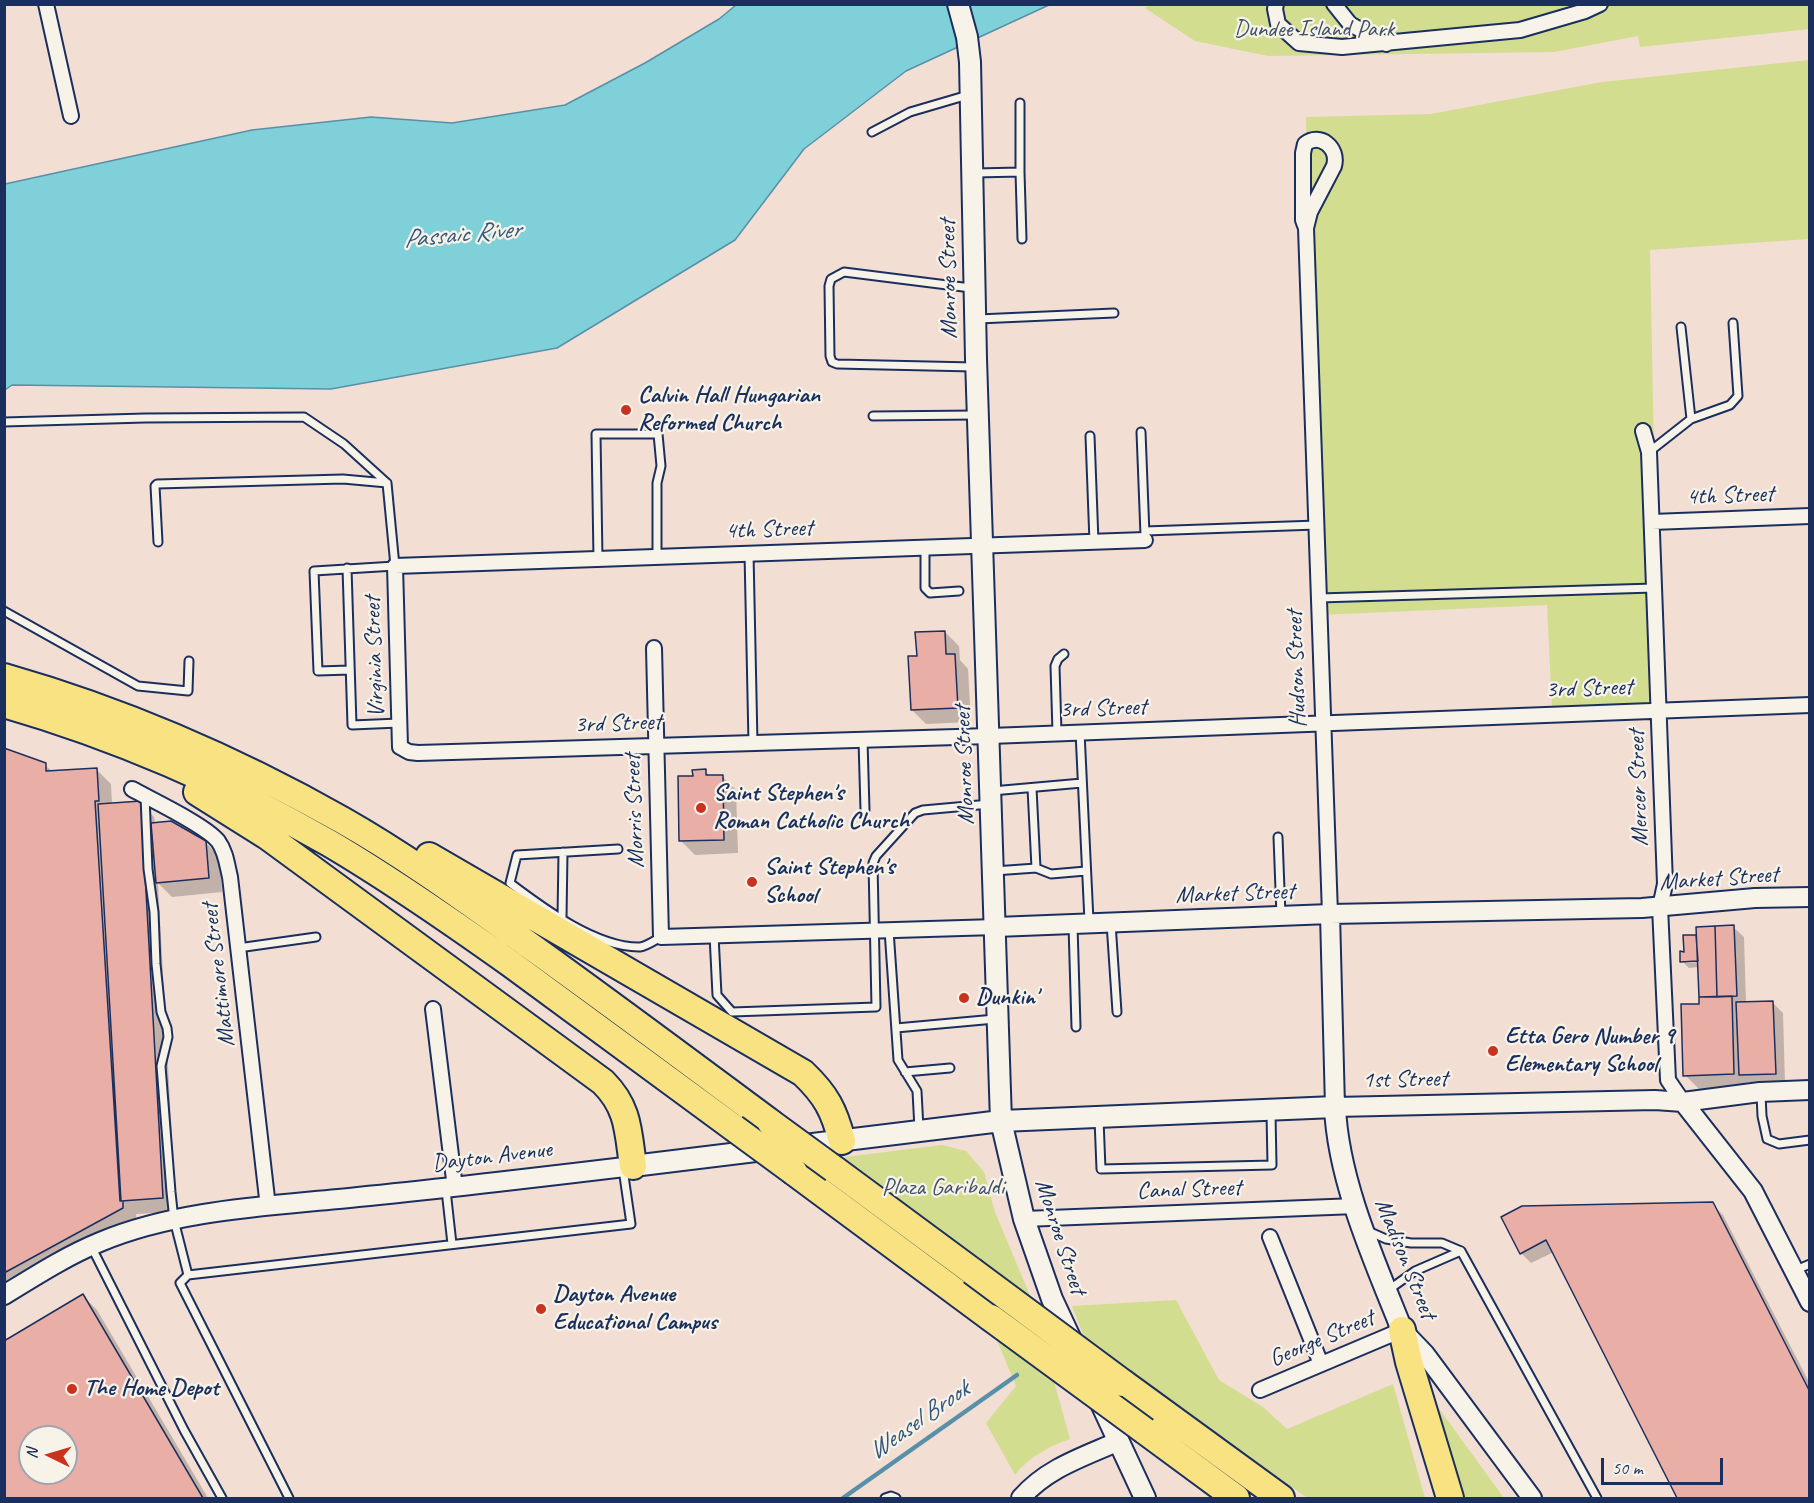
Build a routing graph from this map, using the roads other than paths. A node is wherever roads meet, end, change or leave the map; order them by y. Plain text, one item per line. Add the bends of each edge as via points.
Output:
1 (46, 4) edge
2 (958, 4) edge
3 (1276, 4) edge
4 (1334, 4) edge
5 (1600, 4) edge
6 (1386, 44) junction
7 (971, 94) junction
8 (1020, 103) dead end
9 (71, 116) dead end
10 (872, 132) dead end
11 (1020, 172) junction
12 (973, 174) junction
13 (1306, 228) junction
14 (1022, 239) dead end
15 (975, 289) junction
16 (1114, 313) dead end
17 (975, 319) junction
18 (1733, 323) dead end
19 (1681, 327) dead end
20 (977, 367) junction
21 (978, 415) junction
22 (873, 416) dead end
23 (1691, 419) junction
24 (4, 422) edge
25 (1643, 431) dead end
26 (1141, 432) dead end
27 (1090, 436) dead end
28 (1649, 452) junction
29 (387, 483) junction
30 (1809, 516) edge
31 (1652, 522) junction
32 (1317, 525) junction
33 (1145, 536) junction
34 (158, 542) dead end
35 (1094, 542) junction
36 (983, 545) junction
37 (925, 547) junction
38 (749, 553) junction
39 (657, 557) junction
40 (597, 559) junction
41 (394, 566) junction
42 (347, 568) junction
43 (1654, 588) junction
44 (959, 591) dead end
45 (1319, 598) junction
46 (4, 611) edge
47 (654, 648) dead end
48 (1064, 654) dead end
49 (189, 661) dead end
50 (350, 670) junction
51 (4, 677) edge
52 (4, 704) edge
53 (1809, 705) edge
54 (1659, 709) junction
55 (4, 715) edge
56 (129, 718) junction
57 (1323, 722) junction
58 (399, 723) junction
59 (1080, 732) junction
60 (1057, 733) junction
61 (990, 736) junction
62 (863, 740) junction
63 (753, 743) junction
64 (656, 746) junction
65 (400, 747) joint
66 (1082, 783) junction
67 (1032, 788) junction
68 (132, 789) dead end
69 (145, 796) junction
70 (992, 797) junction
71 (865, 810) dead end
72 (1278, 837) dead end
73 (618, 849) dead end
74 (563, 852) junction
75 (1036, 868) junction
76 (994, 871) junction
77 (1086, 871) junction
78 (1809, 897) edge
79 (1660, 907) junction
80 (1330, 914) junction
81 (1281, 916) junction
82 (562, 918) junction
83 (1111, 923) junction
84 (1081, 924) junction
85 (996, 927) junction
86 (882, 931) junction
87 (714, 935) junction
88 (316, 937) dead end
89 (661, 937) junction
90 (238, 948) junction
91 (433, 1009) dead end
92 (1117, 1012) dead end
93 (999, 1018) junction
94 (1076, 1027) dead end
95 (896, 1028) junction
96 (950, 1068) dead end
97 (905, 1072) junction
98 (1809, 1090) edge
99 (1760, 1092) junction
100 (1683, 1102) junction
101 (1335, 1107) junction
102 (1271, 1110) junction
103 (1099, 1117) junction
104 (1001, 1121) junction
105 (919, 1131) junction
106 (1809, 1140) edge
107 (842, 1141) junction
108 (628, 1166) junction
109 (450, 1188) junction
110 (268, 1206) junction
111 (1356, 1206) junction
112 (1024, 1219) junction
113 (174, 1220) junction
114 (1363, 1228) junction
115 (1270, 1237) dead end
116 (452, 1244) junction
117 (91, 1246) junction
118 (1461, 1251) junction
119 (1802, 1267) edge
120 (188, 1275) junction
121 (1386, 1291) junction
122 (4, 1295) edge
123 (1809, 1302) edge
124 (1402, 1330) junction
125 (1321, 1364) junction
126 (1260, 1390) dead end
127 (1119, 1441) junction
128 (222, 1498) edge
129 (289, 1498) edge
130 (885, 1498) edge
131 (896, 1498) edge
132 (1021, 1498) edge
133 (1145, 1498) edge
134 (1236, 1498) edge
135 (1281, 1498) edge
136 (1450, 1498) edge
137 (1532, 1498) edge
138 (1597, 1498) edge

1 - 9 street
2 - 7 main road, Monroe Street via 967,37
3 - 6 street via 1278,24 1299,43 1342,47
4 - 6 street via 1350,24
5 - 6 street via 1520,30
7 - 10 lane via 910,112
7 - 12 main road, Monroe Street
8 - 11 lane
11 - 12 lane
11 - 14 lane
12 - 15 main road, Monroe Street
13 - 13 street via 1336,158 1335,152 1322,141 1305,144 1303,153
13 - 32 street, Hudson Street
15 - 17 main road, Monroe Street
15 - 20 lane via 844,272 837,275 829,286 830,356 837,364
16 - 17 lane
17 - 20 main road, Monroe Street
18 - 23 lane via 1737,396 1730,405
19 - 23 lane
20 - 21 main road, Monroe Street
21 - 22 lane
21 - 36 main road, Monroe Street
23 - 28 lane
24 - 29 lane via 304,417 344,444
25 - 28 street, Mercer Street
26 - 33 lane
27 - 35 lane
28 - 31 street, Mercer Street
29 - 34 lane via 332,479 157,484
29 - 41 lane
30 - 31 street, 4th Street
31 - 43 street, Mercer Street
32 - 33 lane
32 - 45 street, Hudson Street
33 - 35 street, 4th Street
35 - 36 street, 4th Street
36 - 37 street, 4th Street
36 - 61 main road, Monroe Street
37 - 38 street, 4th Street
37 - 44 lane via 925,588 930,593
38 - 39 street, 4th Street
38 - 63 lane
39 - 40 street, 4th Street
39 - 40 lane via 657,483 661,466 658,434 596,434
40 - 41 street, 4th Street
41 - 42 lane
41 - 58 street, Virginia Street
42 - 50 lane
42 - 50 lane via 314,571 318,671
43 - 45 lane
43 - 54 street, Mercer Street
45 - 57 street, Hudson Street
46 - 49 lane via 138,686 188,691
47 - 64 street, Morris Street
48 - 60 lane via 1055,666
50 - 58 lane via 352,725
51 - 56 highway
52 - 134 highway, bridge via 158,757 241,796 330,844 448,920
53 - 54 street, 3rd Street
54 - 57 street, 3rd Street
54 - 79 street, Mercer Street via 1665,884
55 - 108 highway via 152,770 215,802 267,836 603,1082 615,1094 627,1121
56 - 107 highway via 218,746 339,804 788,1063 818,1087 829,1103
56 - 135 highway, bridge via 263,777 444,884
57 - 59 street, 3rd Street
57 - 80 street, Hudson Street
58 - 65 street, Virginia Street
59 - 60 street, 3rd Street
59 - 66 lane
60 - 61 street, 3rd Street
61 - 62 street, 3rd Street
61 - 70 main road, Monroe Street
62 - 63 street, 3rd Street
62 - 71 lane
63 - 64 street, 3rd Street
64 - 65 street, 3rd Street via 418,753
64 - 89 street, Morris Street
66 - 67 lane
66 - 77 lane
67 - 70 lane
67 - 75 lane
68 - 69 street, Mattimore Street
69 - 90 street, Mattimore Street via 202,829 225,853
69 - 113 lane via 156,964 168,1036 162,1066
70 - 76 main road, Monroe Street
70 - 86 lane via 915,813 876,856 873,863
72 - 81 lane
73 - 74 lane
74 - 82 lane
74 - 82 lane via 517,855 510,883
75 - 76 lane
75 - 77 lane via 1051,874
76 - 85 main road, Monroe Street
77 - 84 lane
78 - 79 street, Market Street
79 - 80 street, Market Street
79 - 100 street, Mercer Street via 1668,1080
80 - 81 street, Market Street
80 - 101 street, Hudson Street
81 - 83 street, Market Street
82 - 89 lane via 611,942 642,947
83 - 84 street, Market Street
83 - 92 lane
84 - 85 street, Market Street
84 - 94 lane
85 - 86 street, Market Street
85 - 93 main road, Monroe Street
86 - 87 street, Market Street
86 - 87 lane via 876,1006 743,1012 732,1012 717,995
86 - 95 lane
87 - 89 street, Market Street
88 - 90 lane
90 - 110 street, Mattimore Street
91 - 109 street
93 - 95 lane
93 - 104 main road, Monroe Street
95 - 97 lane via 898,1060
96 - 97 lane
97 - 105 lane via 917,1091
98 - 99 street, 1st Street
99 - 100 street, 1st Street
99 - 106 lane via 1767,1139 1779,1144
100 - 101 street, 1st Street
100 - 119 street via 1753,1191
101 - 102 main road, 1st Street
101 - 111 main road, Madison Street via 1336,1135
102 - 103 main road, 1st Street
102 - 103 lane via 1272,1165 1101,1169
103 - 104 main road, 1st Street
104 - 105 main road, Dayton Avenue
104 - 112 main road, Monroe Street
105 - 107 main road, Dayton Avenue
107 - 108 main road, Dayton Avenue
108 - 109 street, Dayton Avenue
108 - 116 lane via 631,1224
109 - 110 street, Dayton Avenue
109 - 116 lane
110 - 113 street, Dayton Avenue
111 - 112 street, Canal Street
111 - 114 main road, Madison Street
112 - 127 main road, Monroe Street via 1052,1299
113 - 117 street, Dayton Avenue
113 - 120 lane
114 - 118 lane via 1386,1239 1442,1243
114 - 121 main road, Madison Street
115 - 125 street
116 - 120 lane
117 - 122 street, Dayton Avenue
117 - 128 lane
118 - 121 lane via 1414,1271
118 - 138 lane
119 - 123 street
120 - 129 lane via 180,1283
121 - 124 main road, Madison Street
124 - 125 street, George Street
124 - 136 highway
124 - 137 street, Madison Street via 1425,1354
125 - 126 street, George Street
127 - 132 street via 1054,1470
127 - 133 main road, Monroe Street
130 - 131 lane

